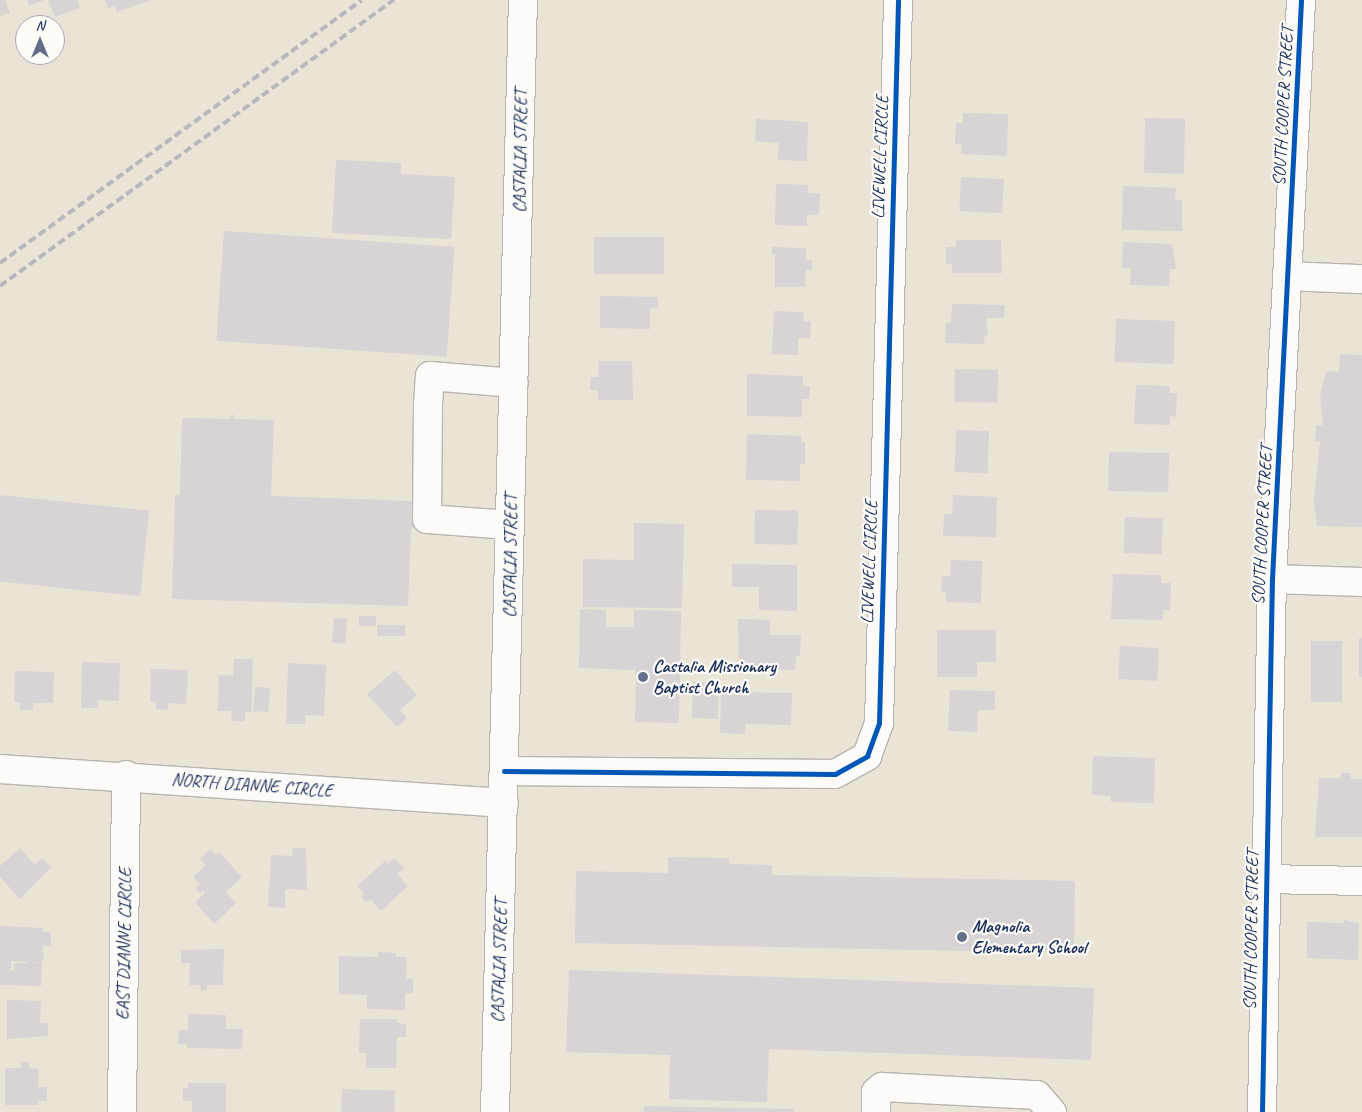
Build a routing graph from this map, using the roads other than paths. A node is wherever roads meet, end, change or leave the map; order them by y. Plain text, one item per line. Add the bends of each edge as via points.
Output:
1 (524, 0) edge
2 (898, 0) edge
3 (1301, 0) edge
4 (1289, 276) junction
5 (1362, 279) edge
6 (514, 383) junction
7 (510, 525) junction
8 (1272, 580) junction
9 (1362, 582) edge
10 (0, 770) edge
11 (504, 771) junction
12 (126, 776) junction
13 (504, 803) junction
14 (1266, 879) junction
15 (1362, 881) edge
16 (122, 1112) edge
17 (495, 1112) edge
18 (876, 1112) edge
19 (1052, 1112) edge
20 (1262, 1112) edge

1 - 6 street, CASTALIA STREET
2 - 11 street, LIVEWELL CIRCLE via 879,723 867,756 835,774
3 - 4 street, SOUTH COOPER STREET
4 - 5 street
4 - 8 street, SOUTH COOPER STREET
6 - 7 street, CASTALIA STREET
6 - 7 street via 430,376 428,414 426,519
7 - 11 street, CASTALIA STREET
8 - 9 street
8 - 14 street, SOUTH COOPER STREET
10 - 12 street, NORTH DIANNE CIRCLE
11 - 13 street, CASTALIA STREET
12 - 13 street, NORTH DIANNE CIRCLE
12 - 16 street, EAST DIANNE CIRCLE
13 - 17 street, CASTALIA STREET
14 - 15 street
14 - 20 street, SOUTH COOPER STREET
18 - 19 street via 876,1092 882,1087 1037,1095

